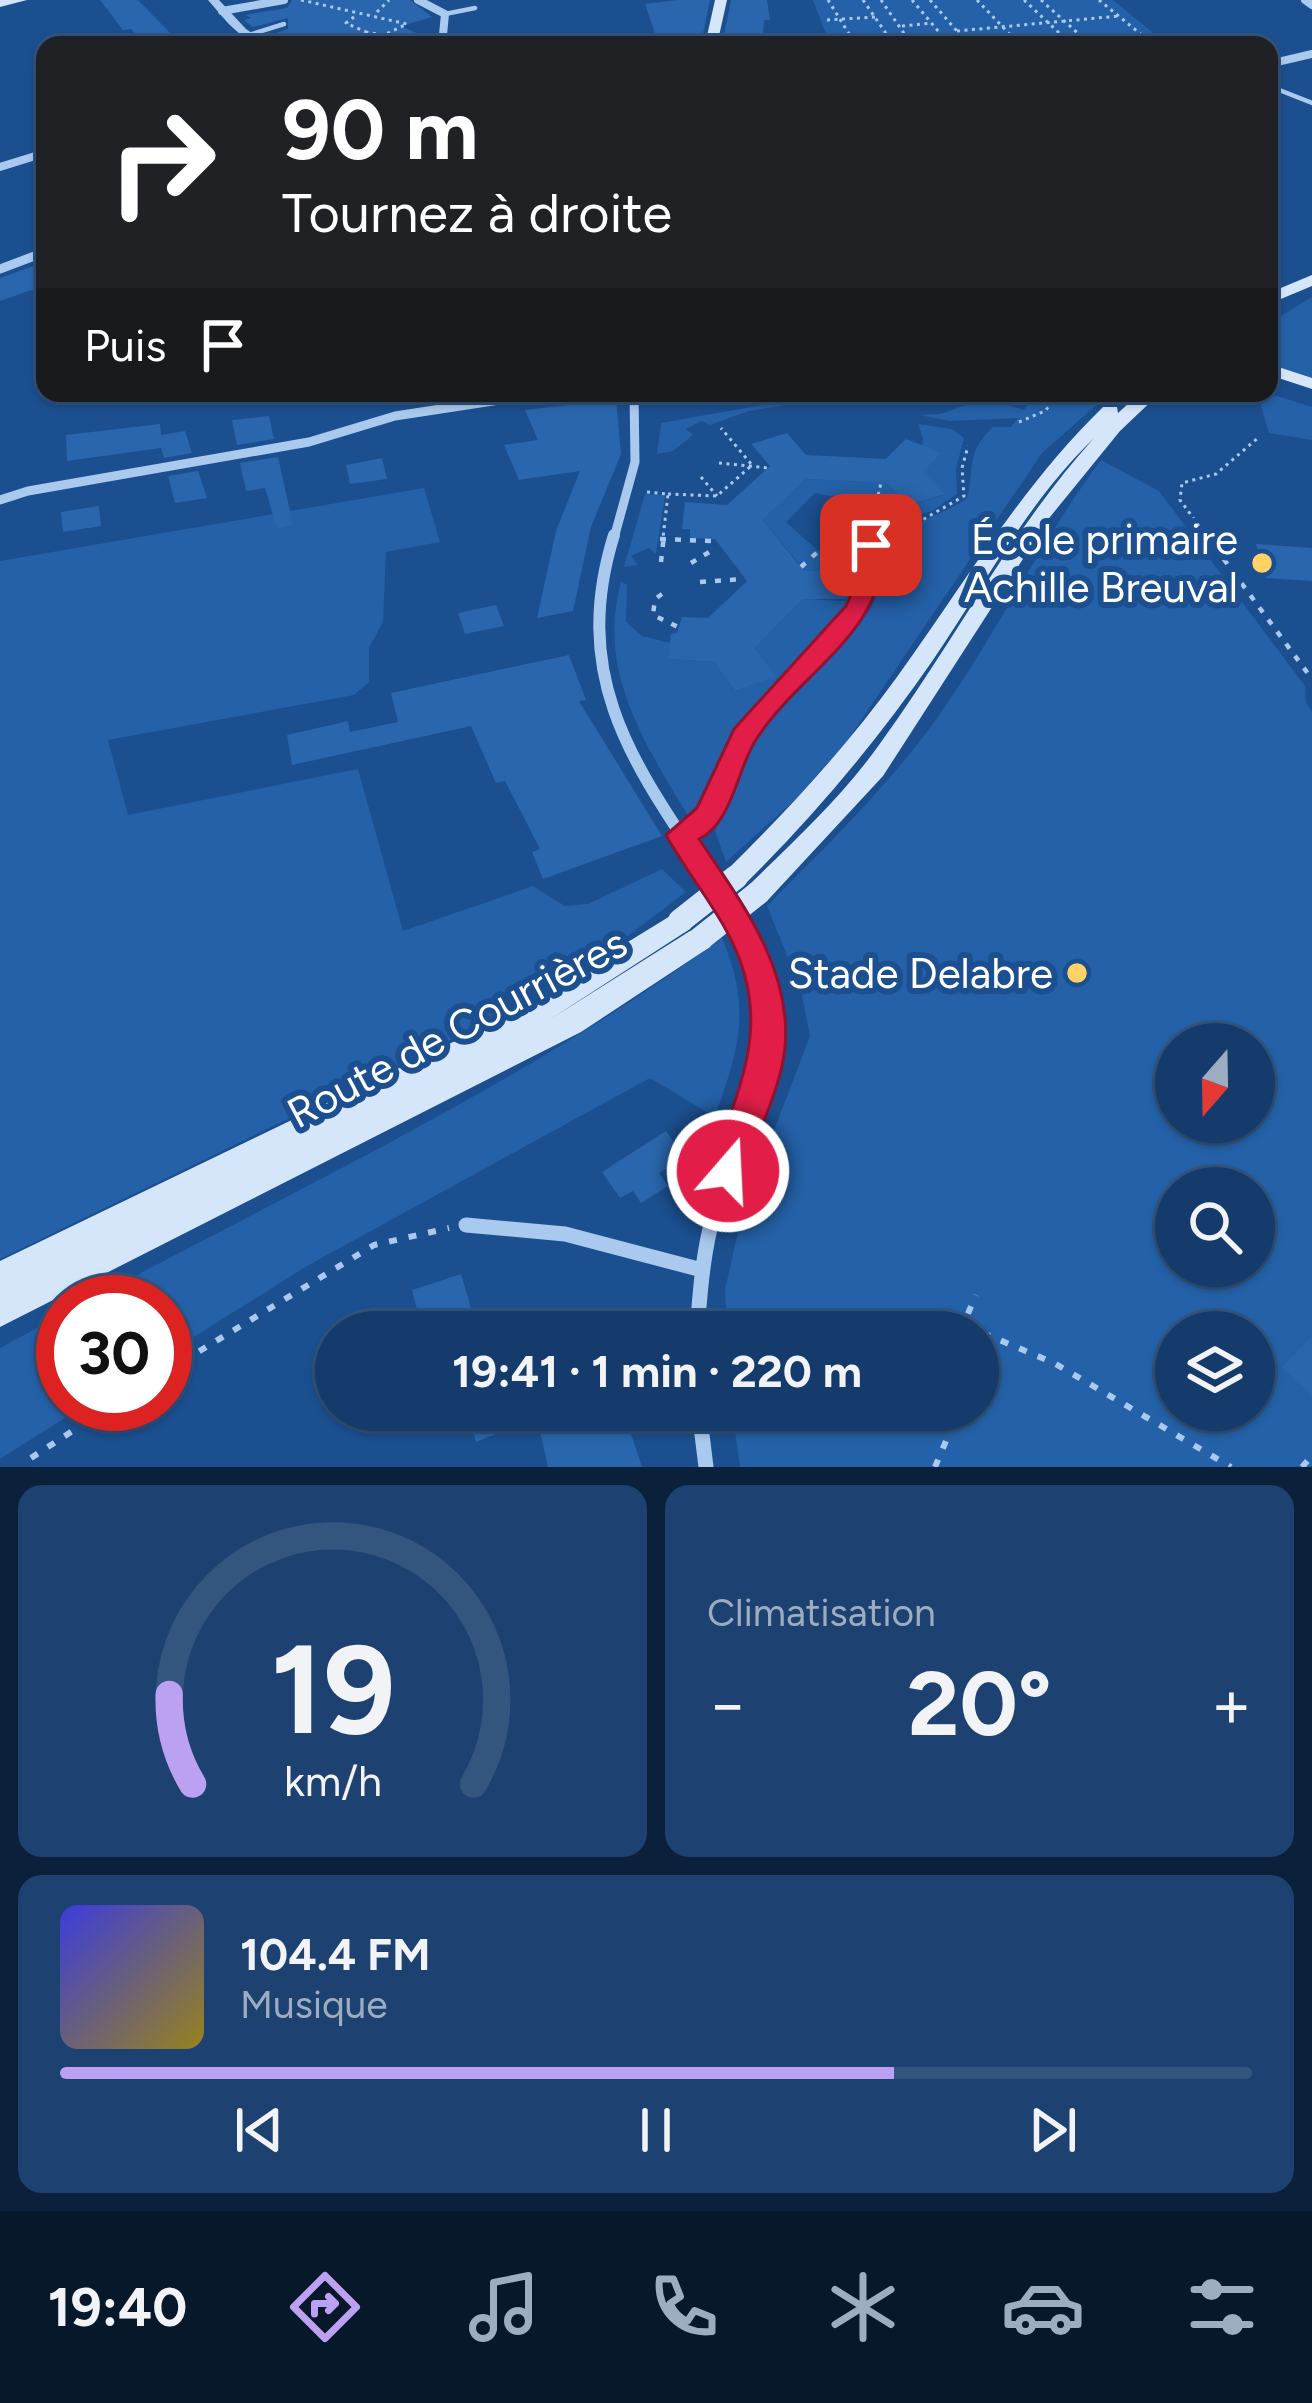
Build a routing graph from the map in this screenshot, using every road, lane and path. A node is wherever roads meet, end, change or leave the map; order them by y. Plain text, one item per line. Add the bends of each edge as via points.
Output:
1 (21, 0) edge
2 (284, 0) edge
3 (302, 0) edge
4 (389, 0) edge
5 (418, 0) edge
6 (721, 0) edge
7 (828, 0) edge
8 (863, 0) edge
9 (880, 0) edge
10 (912, 0) edge
11 (930, 0) edge
12 (976, 0) edge
13 (1024, 0) edge
14 (1041, 0) edge
15 (1100, 0) edge
16 (0, 3) edge
17 (218, 5) edge
18 (475, 8) dead end
19 (377, 12) junction
20 (445, 14) junction
21 (359, 15) junction
22 (1119, 16) junction
23 (875, 17) junction
24 (840, 19) junction
25 (826, 20) dead end
26 (1064, 21) junction
27 (1047, 22) junction
28 (932, 23) junction
29 (284, 24) dead end
30 (898, 26) junction
31 (1002, 26) junction
32 (957, 31) junction
33 (366, 32) junction
34 (249, 35) joint
35 (364, 36) edge
36 (443, 36) edge
37 (713, 36) edge
38 (850, 36) edge
39 (888, 36) edge
40 (905, 36) edge
41 (943, 36) edge
42 (961, 36) edge
43 (1011, 36) edge
44 (1062, 36) edge
45 (1081, 36) edge
46 (1143, 36) edge
47 (1312, 54) edge
48 (1278, 62) edge
49 (1278, 90) edge
50 (1312, 103) edge
51 (36, 156) edge
52 (0, 167) edge
53 (36, 255) edge
54 (0, 269) edge
55 (1312, 280) edge
56 (1291, 291) junction
57 (1278, 295) edge
58 (1278, 302) edge
59 (1278, 373) edge
60 (1312, 384) edge
61 (1278, 390) edge
62 (1312, 400) edge
63 (486, 402) edge
64 (635, 402) edge
65 (1052, 402) edge
66 (1119, 402) edge
67 (1142, 402) edge
68 (1019, 422) dead end
69 (721, 428) dead end
70 (1258, 437) dead end
71 (968, 446) dead end
72 (718, 463) dead end
73 (752, 465) junction
74 (768, 468) dead end
75 (701, 477) dead end
76 (881, 483) dead end
77 (627, 490) junction
78 (668, 494) junction
79 (717, 496) junction
80 (0, 500) edge
81 (842, 525) junction
82 (660, 538) junction
83 (874, 553) junction
84 (661, 562) dead end
85 (691, 563) dead end
86 (801, 567) dead end
87 (744, 579) dead end
88 (700, 582) dead end
89 (662, 594) dead end
90 (680, 628) dead end
91 (1312, 679) edge
92 (681, 835) junction
93 (747, 885) junction
94 (690, 930) junction
95 (466, 1225) joint
96 (702, 1270) junction
97 (0, 1278) edge
98 (976, 1295) dead end
99 (0, 1310) edge
100 (699, 1311) edge
101 (969, 1311) edge
102 (999, 1343) edge
103 (192, 1356) edge
104 (72, 1431) edge
105 (702, 1431) edge
106 (950, 1431) edge
107 (1312, 1456) edge
108 (31, 1458) dead end
109 (706, 1467) edge
110 (935, 1467) edge
111 (1231, 1467) edge
112 (1302, 1467) edge

1 - 16 main road
2 - 17 street
3 - 21 path
4 - 19 path
5 - 20 street
6 - 37 main road
7 - 24 path
8 - 23 path
9 - 30 path
10 - 28 path
11 - 32 path
12 - 31 path
13 - 27 path
14 - 26 path
15 - 22 path
17 - 34 street
18 - 20 lane
19 - 21 path
19 - 33 path via 406,24 384,35
20 - 36 street
21 - 33 path via 346,23
22 - 26 path
22 - 46 path
23 - 24 path
23 - 39 path
24 - 25 path
24 - 38 path
26 - 27 path
26 - 45 path
27 - 31 path
27 - 44 path
28 - 30 path
28 - 41 path
29 - 34 lane
30 - 40 path
31 - 32 path
31 - 43 path
32 - 42 path
33 - 35 path
47 - 48 street
49 - 50 lane
51 - 52 street
53 - 54 street
55 - 56 main road
56 - 57 main road
56 - 58 main road
59 - 60 main road
61 - 62 main road
63 - 80 street
64 - 77 street via 639,440
65 - 68 path
66 - 93 main road, Route de Courrières via 1023,506 879,718
67 - 93 main road, Route de Courrières via 1088,454 864,782
69 - 73 path
70 - 91 path via 1216,474 1182,483 1180,500
71 - 83 path via 964,496
72 - 73 path
73 - 74 path
73 - 79 path
75 - 79 path
76 - 81 path via 876,504
77 - 78 path
77 - 92 street via 598,595 599,668 619,731
78 - 79 path
78 - 82 path
81 - 83 lane
81 - 86 path
82 - 84 path
82 - 85 path via 719,547
83 - 92 lane via 856,610 744,736 708,814
87 - 88 path
89 - 90 path via 653,615
92 - 96 street via 751,945 765,986 769,1050
93 - 94 main road, Route de Courrières, bridge
94 - 97 main road, Route de Courrières via 519,1024
94 - 99 main road, Route de Courrières via 572,1023
95 - 96 street via 565,1234
95 - 103 path via 374,1245
96 - 100 street
98 - 101 path
102 - 111 path via 1054,1363
104 - 108 path
105 - 109 street
106 - 110 path
107 - 112 path

